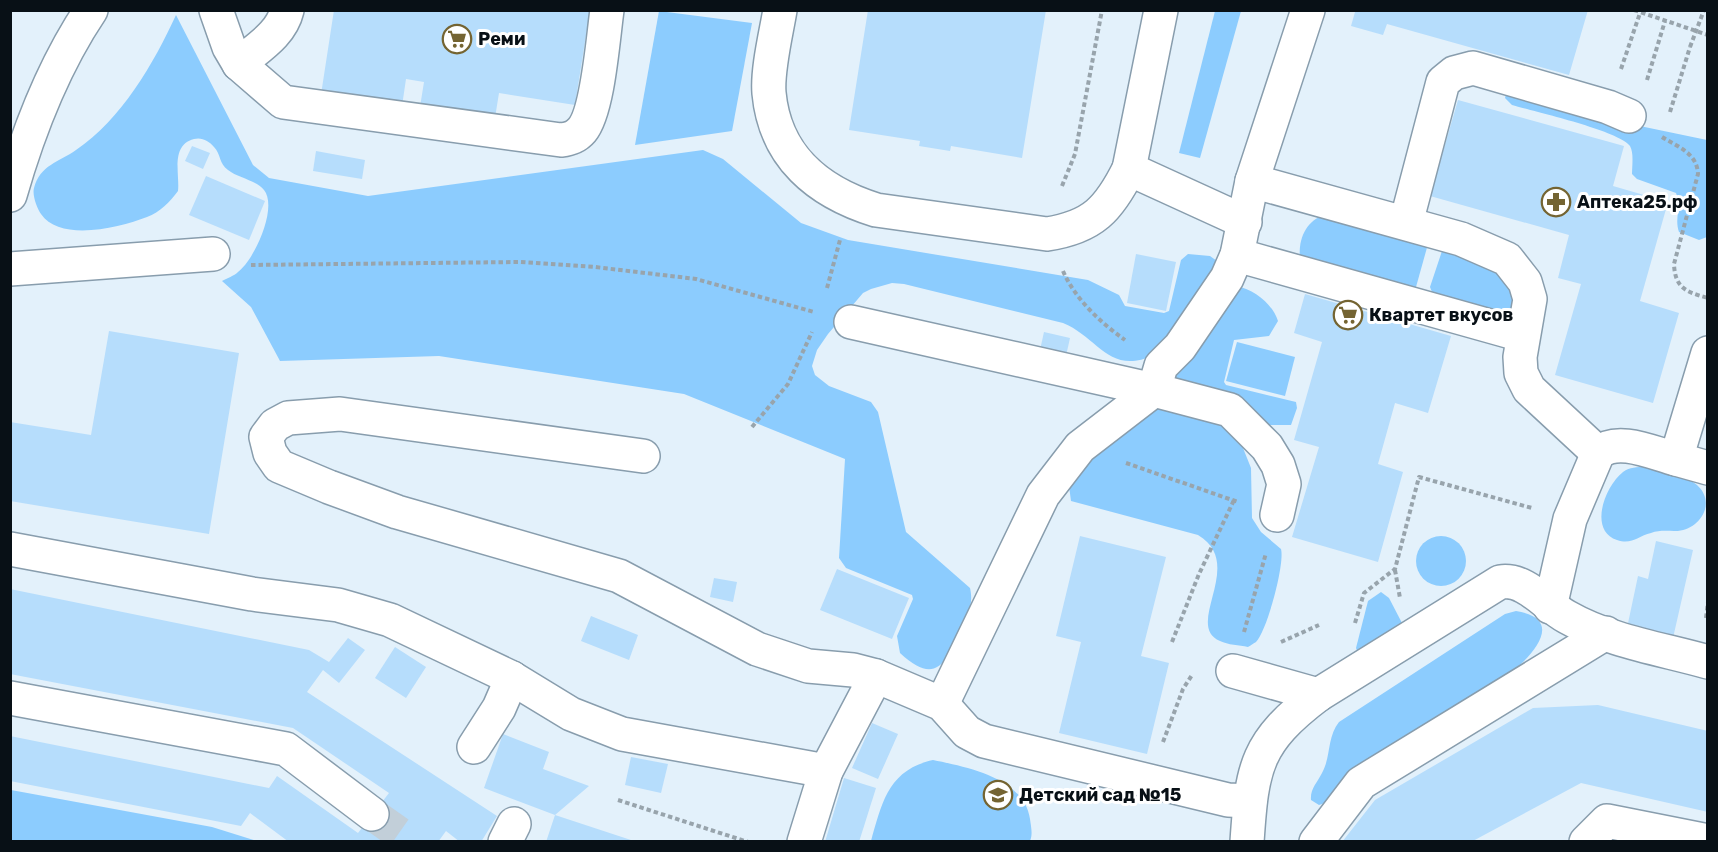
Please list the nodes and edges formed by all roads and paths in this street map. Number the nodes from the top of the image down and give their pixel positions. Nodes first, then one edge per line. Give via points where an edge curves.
1 (91, 10) edge
2 (216, 10) edge
3 (287, 10) edge
4 (607, 10) edge
5 (780, 10) edge
6 (1101, 10) edge
7 (1161, 10) edge
8 (1308, 10) edge
9 (1634, 10) edge
10 (1704, 10) edge
11 (1640, 13) junction
12 (1665, 21) junction
13 (1707, 36) edge
14 (239, 64) junction
15 (1647, 83) dead end
16 (1662, 110) dead end
17 (1618, 111) junction
18 (16, 153) edge
19 (1130, 169) junction
20 (1252, 181) junction
21 (1054, 191) dead end
22 (10, 195) edge
23 (850, 202) junction
24 (1245, 222) junction
25 (1406, 223) junction
26 (1047, 234) junction
27 (213, 254) dead end
28 (1237, 255) junction
29 (245, 265) dead end
30 (10, 269) edge
31 (826, 294) dead end
32 (1707, 298) edge
33 (820, 314) dead end
34 (851, 322) dead end
35 (815, 324) dead end
36 (1522, 334) junction
37 (1707, 353) edge
38 (1157, 378) junction
39 (752, 427) dead end
40 (1080, 447) junction
41 (1598, 453) junction
42 (643, 456) dead end
43 (1676, 459) junction
44 (1707, 468) edge
45 (1234, 500) junction
46 (1277, 515) joint
47 (1570, 519) junction
48 (10, 549) edge
49 (1264, 561) dead end
50 (1550, 607) junction
51 (1606, 633) junction
52 (1242, 639) dead end
53 (1172, 642) dead end
54 (1707, 662) edge
55 (1233, 671) joint
56 (876, 676) junction
57 (512, 678) junction
58 (1329, 688) junction
59 (10, 698) edge
60 (942, 704) junction
61 (474, 747) dead end
62 (826, 771) junction
63 (1148, 782) junction
64 (618, 800) dead end
65 (1250, 801) junction
66 (372, 814) tunnel mouth
67 (1707, 841) edge
68 (748, 842) edge
69 (804, 842) edge
70 (1247, 842) edge
71 (1316, 842) edge
72 (1586, 842) edge

1 - 18 lane
2 - 14 lane
3 - 14 lane via 285,22 276,33
4 - 14 lane via 592,108 584,129 572,138 547,138 283,102
5 - 23 lane via 769,91 774,121 788,150 807,174
6 - 21 path via 1075,154 1062,187
7 - 19 lane
8 - 20 lane
9 - 11 path
10 - 16 path, bridge via 1670,112
11 - 12 path
11 - 17 path
12 - 13 path
12 - 15 path
17 - 25 lane via 1473,68 1454,73 1443,82
17 - 32 path via 1690,154 1698,163 1674,278 1693,294
18 - 22 lane
19 - 24 lane
19 - 26 lane via 1101,213 1072,231
20 - 24 lane
20 - 25 lane
23 - 26 lane via 876,210
23 - 31 path
24 - 28 lane
25 - 36 lane via 1507,258 1525,282 1530,298
26 - 38 path via 1068,282
27 - 30 lane
28 - 36 lane
28 - 38 lane via 1212,304
29 - 33 path via 520,262 595,267 696,279
34 - 38 lane
35 - 39 path via 788,384
36 - 41 lane via 1521,373 1529,389
37 - 43 lane
38 - 40 lane
38 - 46 lane via 1230,410 1251,429 1278,465 1284,484
40 - 45 path
40 - 60 lane via 1043,495
41 - 43 lane via 1606,445 1624,445
41 - 47 lane
42 - 56 lane via 340,414 288,418 274,425 266,437 279,466 329,487 398,512 619,576 758,649 808,666
43 - 44 lane
45 - 46 path
45 - 53 path
47 - 50 lane
47 - 58 path via 1419,477 1395,569 1364,593
48 - 57 lane via 252,594 338,605 390,620
49 - 52 path
50 - 51 lane
50 - 58 lane via 1518,582 1500,582
51 - 54 lane
51 - 71 lane via 1361,783
55 - 58 lane
55 - 63 path via 1202,670 1192,674
56 - 60 lane
56 - 62 lane
57 - 61 lane via 499,708
57 - 62 lane via 571,714 622,734
58 - 65 lane via 1292,714 1274,733 1261,753
59 - 66 lane via 286,748
60 - 63 lane via 967,732 984,741
62 - 69 lane
63 - 65 lane via 1228,800
64 - 68 path
65 - 70 lane
67 - 72 lane via 1607,821

